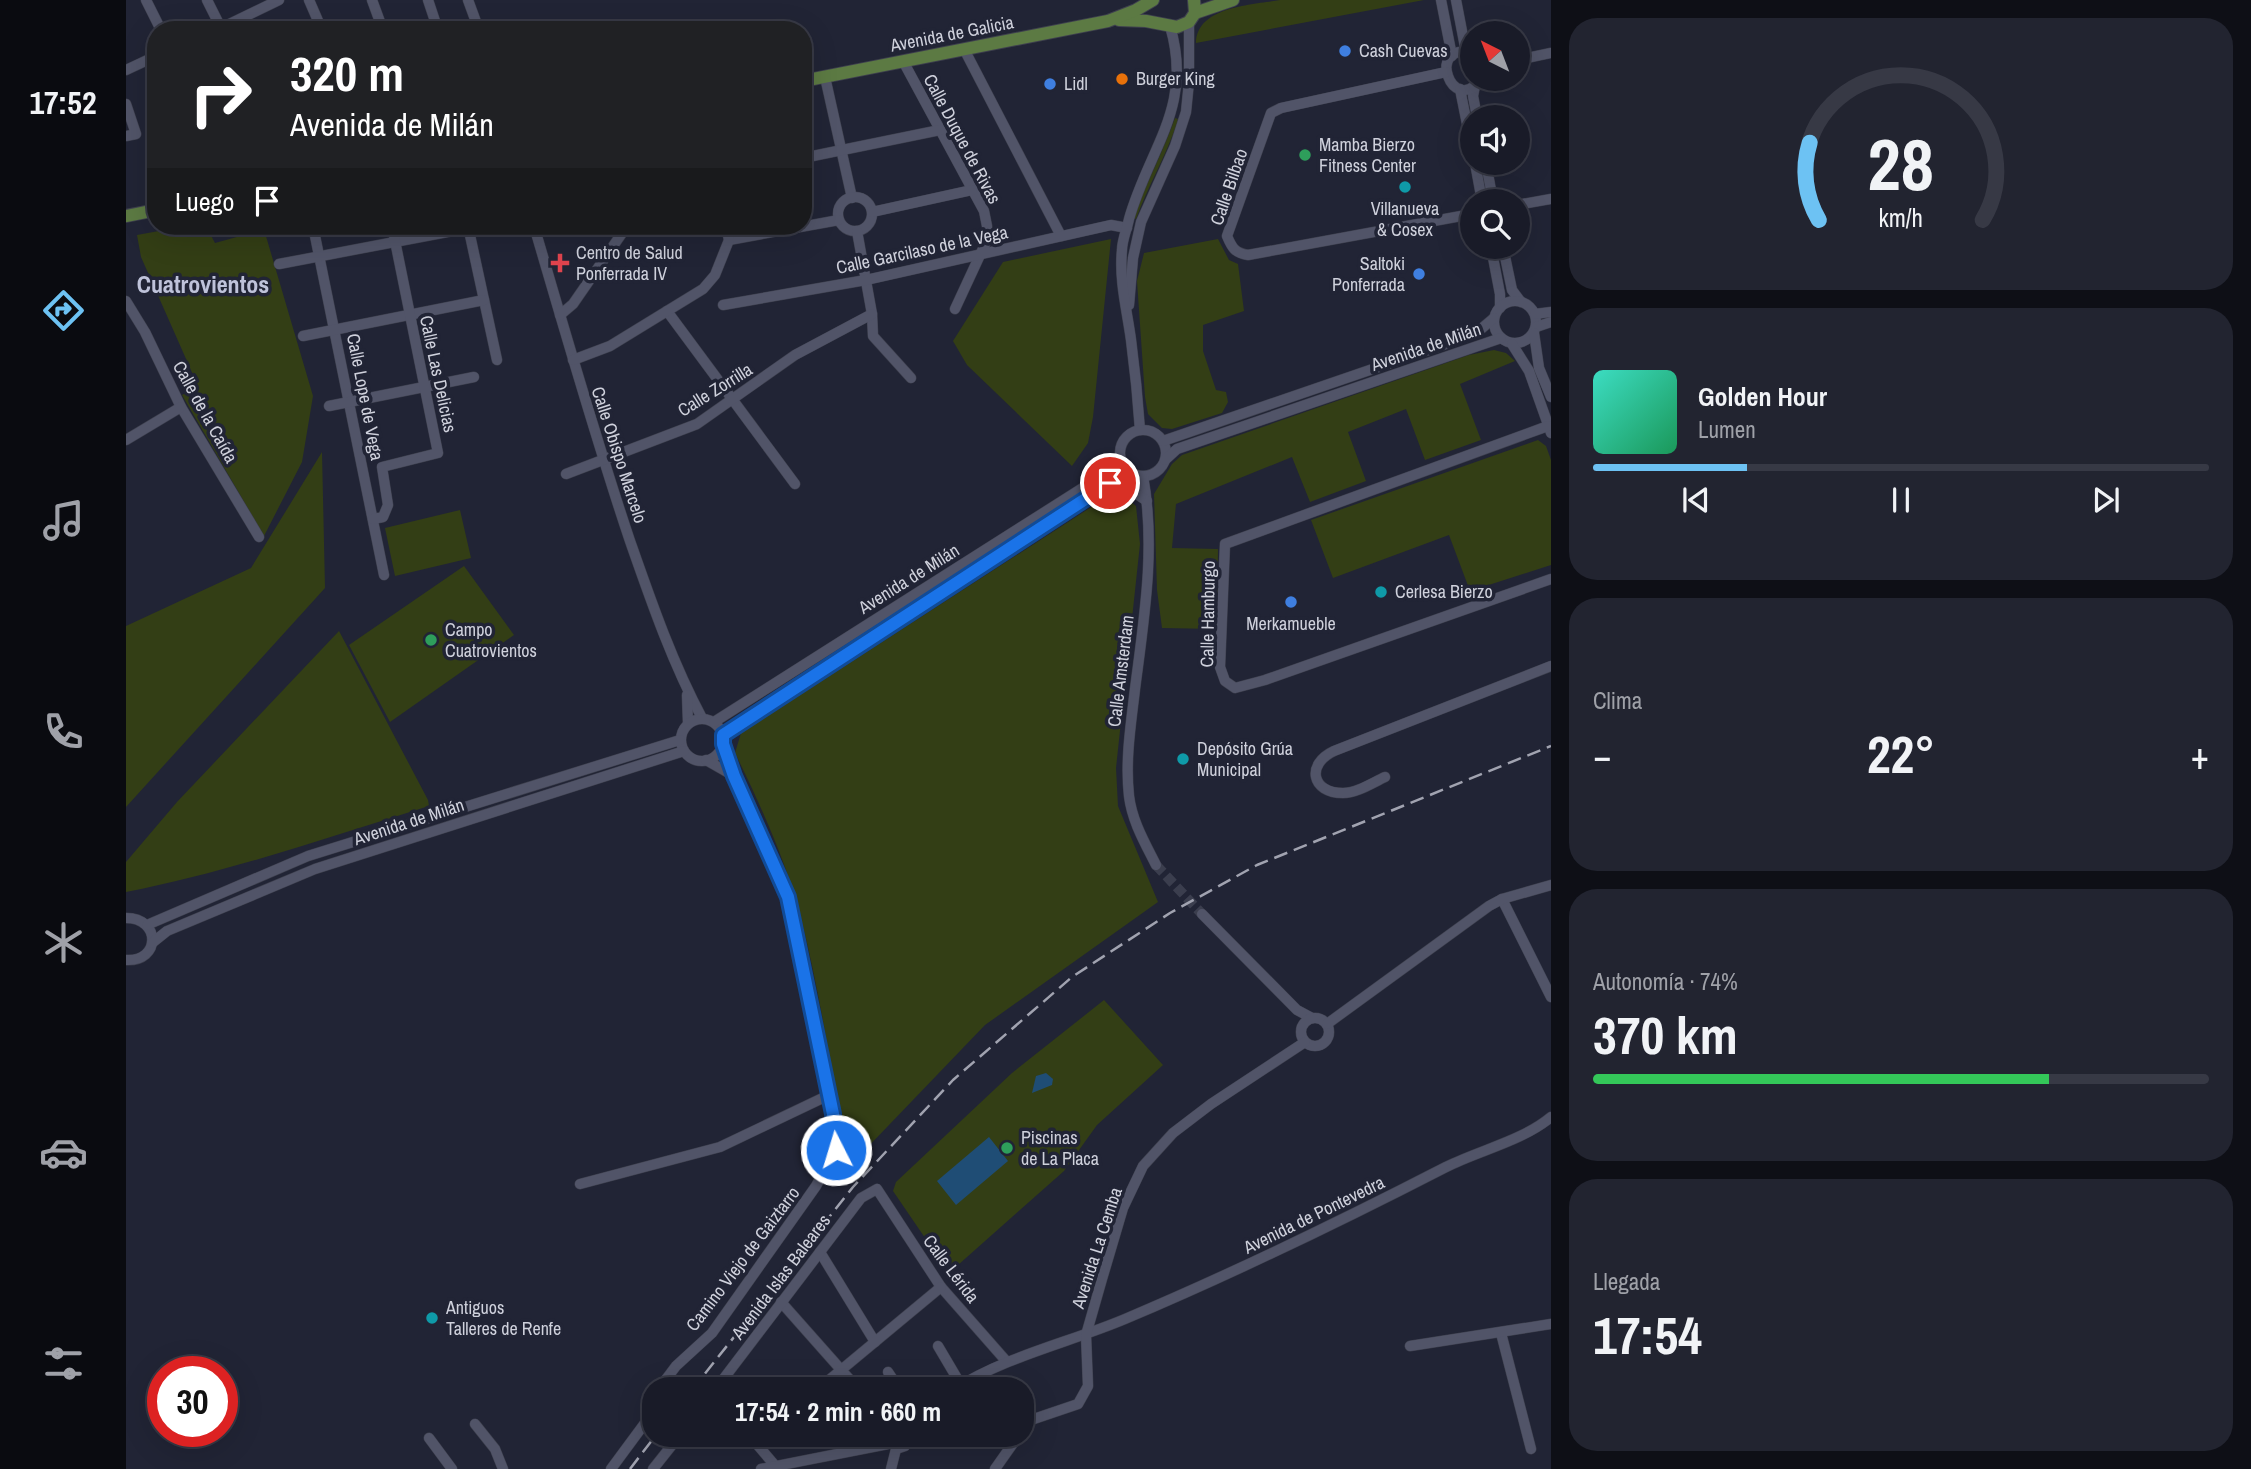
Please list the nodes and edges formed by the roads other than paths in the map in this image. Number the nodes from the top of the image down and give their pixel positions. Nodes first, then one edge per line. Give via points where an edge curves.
1 (146, 0) edge
2 (207, 0) edge
3 (309, 0) edge
4 (372, 0) edge
5 (428, 0) edge
6 (468, 0) edge
7 (1155, 0) edge
8 (1233, 0) edge
9 (1441, 0) edge
10 (1456, 0) edge
11 (274, 1) edge
12 (1193, 12) edge
13 (156, 21) edge
14 (216, 21) edge
15 (235, 21) edge
16 (318, 21) edge
17 (380, 21) edge
18 (435, 21) edge
19 (476, 21) edge
20 (1108, 21) junction
21 (1461, 21) edge
22 (1167, 25) junction
23 (964, 49) junction
24 (1551, 53) edge
25 (1460, 54) edge
26 (1452, 56) junction
27 (1530, 57) edge
28 (147, 60) edge
29 (903, 61) junction
30 (126, 70) edge
31 (1446, 72) junction
32 (825, 77) junction
33 (812, 79) edge
34 (1460, 89) edge
35 (126, 104) edge
36 (940, 130) junction
37 (126, 136) edge
38 (842, 150) junction
39 (812, 156) edge
40 (972, 190) junction
41 (852, 198) junction
42 (1551, 199) edge
43 (1530, 203) edge
44 (147, 211) edge
45 (872, 212) junction
46 (126, 216) edge
47 (1460, 216) edge
48 (839, 220) junction
49 (812, 225) edge
50 (1127, 228) junction
51 (857, 231) junction
52 (315, 235) edge
53 (393, 235) edge
54 (429, 235) edge
55 (473, 235) edge
56 (537, 235) edge
57 (621, 235) edge
58 (728, 235) edge
59 (756, 235) edge
60 (1061, 236) junction
61 (729, 240) junction
62 (395, 242) junction
63 (981, 253) junction
64 (320, 255) junction
65 (1493, 259) edge
66 (1506, 259) edge
67 (279, 264) dead end
68 (866, 280) junction
69 (484, 300) junction
70 (126, 301) edge
71 (1521, 302) junction
72 (723, 305) dead end
73 (1500, 308) junction
74 (955, 309) dead end
75 (667, 311) junction
76 (1551, 312) edge
77 (1127, 313) junction
78 (872, 314) junction
79 (1535, 314) junction
80 (409, 315) junction
81 (561, 315) junction
82 (1494, 318) junction
83 (1551, 322) edge
84 (335, 330) junction
85 (1535, 330) junction
86 (303, 336) dead end
87 (1501, 338) junction
88 (1512, 344) junction
89 (497, 360) dead end
90 (573, 360) junction
91 (474, 377) dead end
92 (911, 377) dead end
93 (424, 386) junction
94 (1551, 397) edge
95 (734, 400) junction
96 (349, 402) junction
97 (329, 406) dead end
98 (181, 407) junction
99 (1140, 430) junction
100 (1550, 430) edge
101 (126, 440) edge
102 (1163, 441) junction
103 (1165, 460) junction
104 (603, 461) junction
105 (1122, 463) junction
106 (566, 474) dead end
107 (1138, 475) junction
108 (1110, 483) junction
109 (795, 484) dead end
110 (1147, 501) junction
111 (373, 519) junction
112 (259, 537) dead end
113 (384, 575) dead end
114 (1551, 579) edge
115 (1551, 666) edge
116 (687, 691) junction
117 (702, 718) junction
118 (713, 722) junction
119 (688, 723) junction
120 (723, 739) junction
121 (680, 740) junction
122 (684, 751) junction
123 (706, 760) junction
124 (734, 776) junction
125 (1385, 777) dead end
126 (1156, 865) tunnel mouth
127 (1551, 885) edge
128 (1502, 899) junction
129 (1202, 914) tunnel mouth
130 (126, 918) edge
131 (147, 925) junction
132 (152, 943) junction
133 (126, 960) edge
134 (1551, 997) edge
135 (1297, 1010) junction
136 (1312, 1018) junction
137 (1327, 1024) junction
138 (1302, 1028) junction
139 (1305, 1042) junction
140 (829, 1095) junction
141 (1551, 1117) edge
142 (580, 1184) dead end
143 (877, 1189) joint
144 (820, 1252) junction
145 (941, 1287) junction
146 (781, 1302) junction
147 (1551, 1324) edge
148 (1501, 1333) junction
149 (1086, 1335) junction
150 (875, 1342) junction
151 (938, 1346) dead end
152 (1410, 1346) dead end
153 (1007, 1362) junction
154 (841, 1370) junction
155 (888, 1372) dead end
156 (668, 1377) edge
157 (725, 1377) edge
158 (833, 1377) edge
159 (847, 1377) edge
160 (891, 1377) edge
161 (952, 1377) edge
162 (977, 1377) edge
163 (1034, 1423) edge
164 (475, 1424) dead end
165 (642, 1427) edge
166 (429, 1438) dead end
167 (670, 1447) edge
168 (762, 1447) edge
169 (873, 1447) edge
170 (891, 1447) edge
171 (1010, 1447) edge
172 (1531, 1448) dead end
173 (777, 1468) edge
174 (452, 1469) edge
175 (503, 1469) edge
176 (611, 1469) edge
177 (653, 1469) edge
178 (761, 1469) edge
179 (891, 1469) edge
180 (995, 1469) edge

1 - 13 street
2 - 14 street
3 - 16 street
4 - 17 street
5 - 18 street
6 - 19 street
7 - 20 main road, Avenida de Galicia
7 - 22 main road via 1156,12
8 - 12 main road
9 - 26 street
10 - 21 street
11 - 15 street
12 - 22 main road, Avenida de Galicia via 1183,25
12 - 77 street via 1186,112 1141,222
20 - 22 main road, Avenida de Galicia
20 - 23 main road, Avenida de Galicia
22 - 50 street via 1177,49 1173,109
23 - 29 main road, Avenida de Galicia
23 - 60 street
24 - 27 street
25 - 26 street
26 - 31 street
28 - 30 street
29 - 32 main road, Avenida de Galicia
29 - 36 street, Calle Duque de Rivas
31 - 34 street via 1450,83
31 - 47 street, Calle Bilbao via 1271,113 1227,236 1231,247 1248,255
32 - 33 main road, Avenida de Galicia
32 - 38 street
35 - 37 street via 136,134
36 - 38 street
36 - 40 street, Calle Duque de Rivas
38 - 39 street
38 - 41 street
40 - 45 street
40 - 63 street, Calle Duque de Rivas via 987,226
41 - 45 street via 866,201
41 - 48 street via 839,209
42 - 43 street
44 - 46 main road
45 - 51 street via 865,228
48 - 49 street
48 - 51 street via 847,229
50 - 60 street, Calle Garcilaso de la Vega via 1111,225
50 - 77 street via 1122,248
51 - 68 street
52 - 64 street, Calle Lope de Vega
53 - 62 street, Calle Las Delicias
54 - 62 street
55 - 69 street
56 - 81 street, Calle Obispo Marcelo
57 - 81 street
58 - 61 street
59 - 61 street
60 - 63 street, Calle Garcilaso de la Vega
61 - 75 street via 715,275 703,289
62 - 64 street
62 - 80 street, Calle Las Delicias
63 - 68 street, Calle Garcilaso de la Vega
63 - 74 street, Calle Duque de Rivas
64 - 67 street
64 - 84 street, Calle Lope de Vega
65 - 73 street
66 - 71 street via 1512,290
68 - 72 street, Calle Garcilaso de la Vega
68 - 78 street
69 - 80 street
69 - 89 street
70 - 98 street, Calle de la Caída
71 - 73 street
71 - 79 street
73 - 82 street
75 - 90 street via 610,346
75 - 95 street
76 - 79 street
77 - 99 street
78 - 92 street via 873,336
78 - 95 street, Calle Zorrilla via 795,355
79 - 85 street
80 - 84 street
80 - 93 street, Calle Las Delicias
81 - 90 street, Calle Obispo Marcelo
82 - 87 street
82 - 102 street, Avenida de Milán via 1466,337
83 - 85 street
84 - 86 street
84 - 96 street, Calle Lope de Vega
85 - 88 street via 1525,342
85 - 94 street via 1539,368
87 - 88 street
87 - 103 street, Avenida de Milán via 1177,449
88 - 100 street via 1529,372
90 - 104 street, Calle Obispo Marcelo
91 - 93 street
93 - 96 street
93 - 111 street, Calle Las Delicias via 438,453 382,467 388,506 383,517
95 - 104 street, Calle Zorrilla via 696,424
95 - 109 street
96 - 97 street
96 - 111 street, Calle Lope de Vega
98 - 101 street
98 - 112 street, Calle de la Caída
99 - 102 street
99 - 105 street via 1124,440
100 - 114 street, Calle Hamburgo via 1225,544 1220,667 1225,681 1235,688
102 - 103 street
103 - 107 street via 1155,473
104 - 106 street, Calle Zorrilla
104 - 116 street, Calle Obispo Marcelo
105 - 107 street
105 - 118 street, Avenida de Milán
107 - 108 street, Avenida de Milán
107 - 110 street, Calle Amsterdam
108 - 110 street
108 - 120 street, Avenida de Milán
110 - 126 street, Calle Amsterdam via 1149,556 1128,749 1129,797 1139,832
111 - 113 street, Calle Lope de Vega
115 - 125 street via 1325,755 1315,774 1320,785 1341,793
116 - 117 street, Calle Obispo Marcelo
116 - 119 street, Calle Obispo Marcelo
117 - 118 street
117 - 119 street
118 - 120 street
119 - 121 street
120 - 123 street via 717,755
120 - 124 street, Camino Viejo de Gaiztarro
121 - 122 street
121 - 131 street, Avenida de Milán via 308,856
122 - 123 street via 696,760
122 - 132 street, Avenida de Milán via 315,869 167,931
123 - 124 street
124 - 140 street, Camino Viejo de Gaiztarro via 788,897
127 - 128 street
128 - 134 street
128 - 137 street
129 - 135 street
130 - 131 street
131 - 132 street
132 - 133 street, Avenida de Milán via 145,956
135 - 136 street
135 - 138 street
136 - 137 street
136 - 138 street
137 - 139 street via 1327,1041 1315,1046
138 - 139 street
139 - 149 street, Avenida La Cemba via 1173,1133 1143,1166 1123,1208
140 - 142 street via 720,1147
140 - 156 street, Camino Viejo de Gaiztarro via 836,1150 816,1186 712,1333
141 - 149 street, Avenida de Pontevedra via 1219,1279
143 - 144 street, Avenida Islas Baleares via 861,1198
143 - 145 street, Calle Lérida
144 - 146 street, Avenida Islas Baleares
144 - 150 street
145 - 150 street
145 - 153 street, Calle Lérida
146 - 154 street
146 - 157 street, Avenida Islas Baleares
147 - 148 street
148 - 152 street
148 - 172 street
149 - 153 street, Avenida de Pontevedra
149 - 163 street, Avenida La Cemba via 1088,1386 1078,1404
150 - 154 street
151 - 161 street
153 - 162 street, Avenida de Pontevedra
154 - 158 street
154 - 159 street
155 - 160 street
164 - 175 street via 495,1449
165 - 176 street
166 - 174 street
167 - 177 street
168 - 173 street
169 - 173 street
170 - 179 street
171 - 180 street
173 - 178 street

